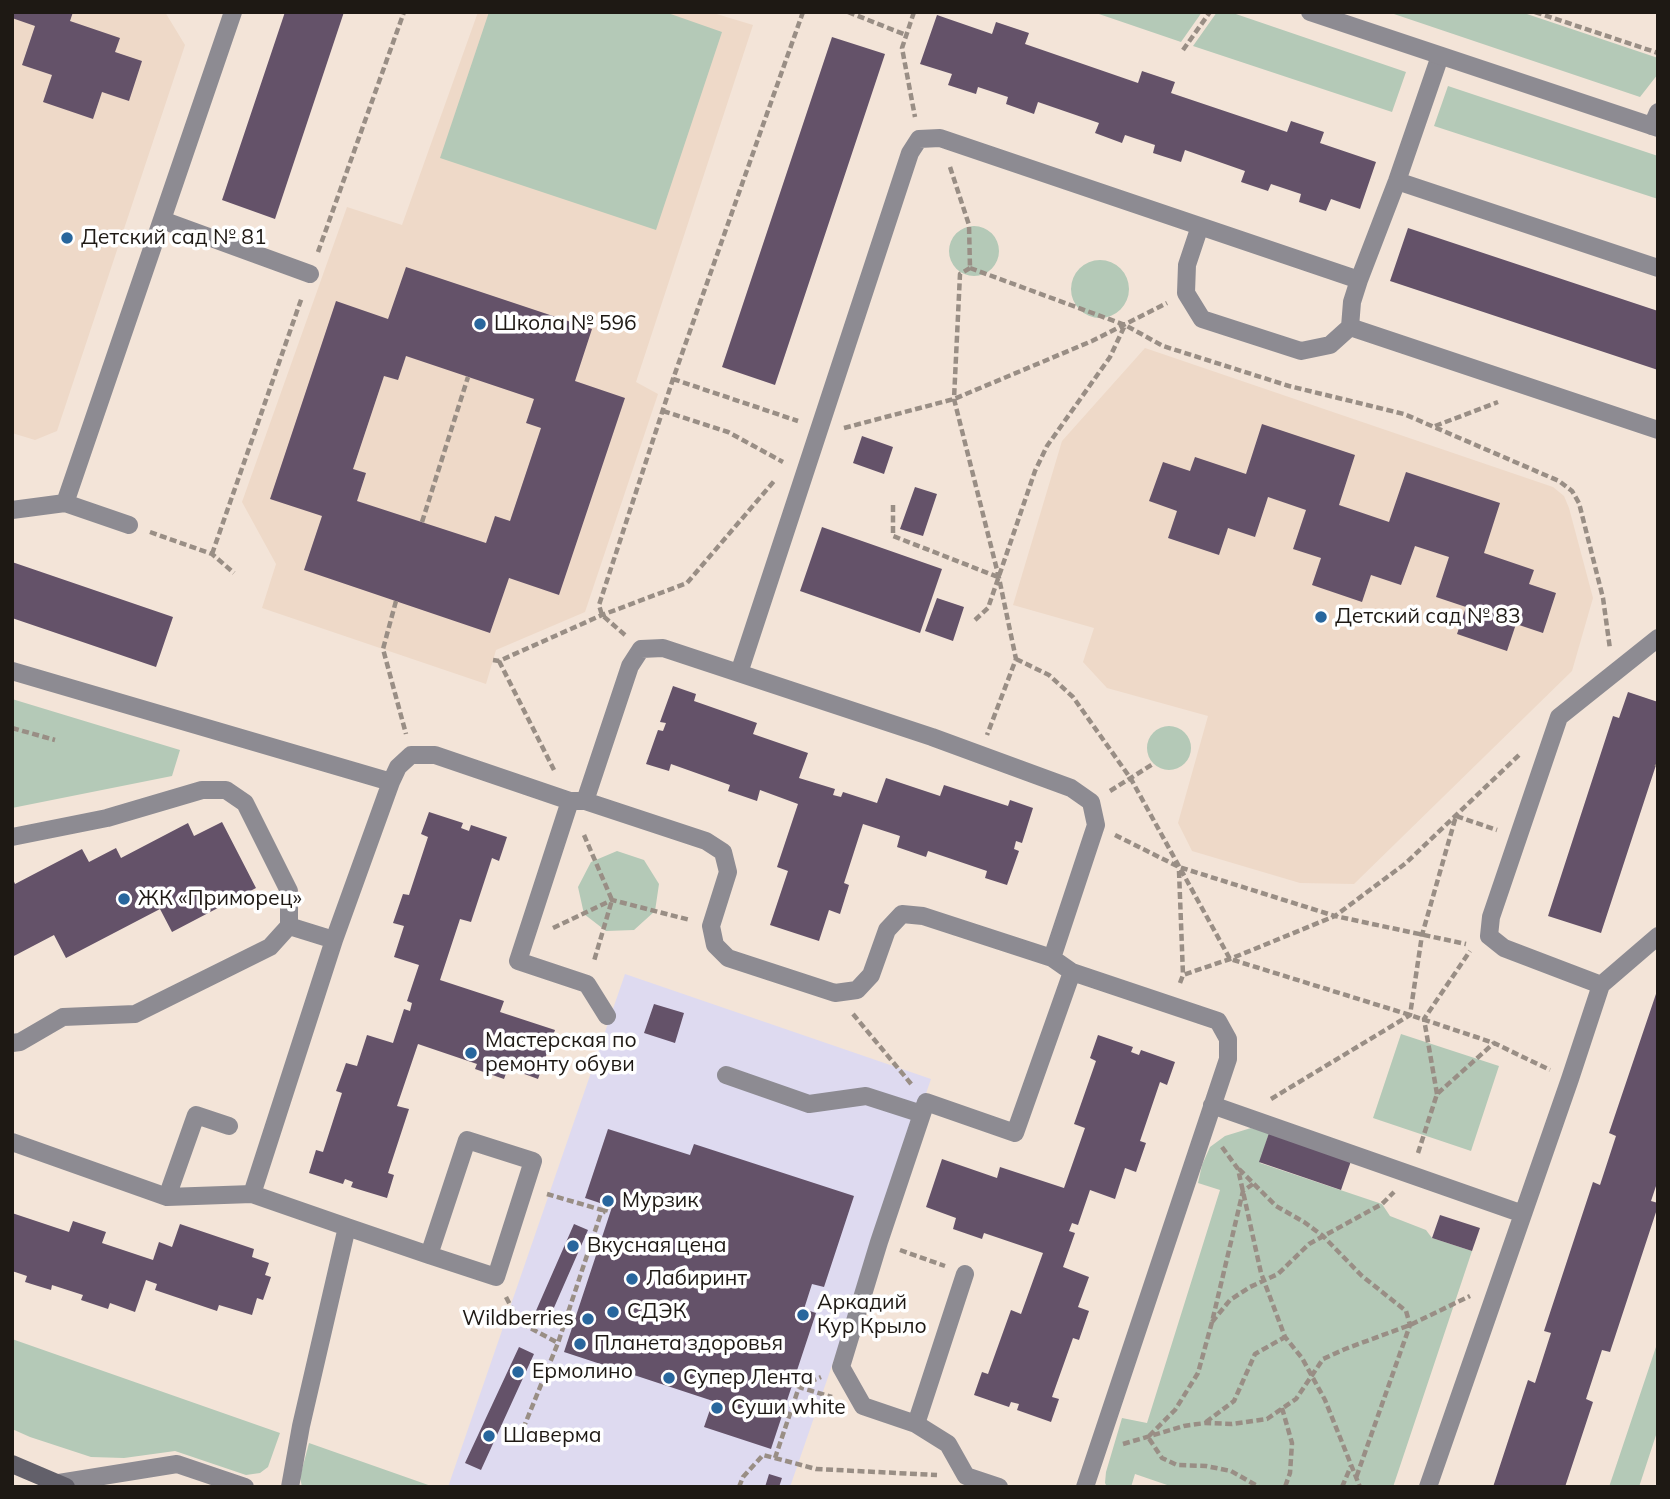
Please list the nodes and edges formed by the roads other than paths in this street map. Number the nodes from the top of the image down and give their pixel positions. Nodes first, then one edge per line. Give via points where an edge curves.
1 (233, 12) edge
2 (1310, 12) edge
3 (1440, 56) junction
4 (1656, 122) edge
5 (1397, 181) junction
6 (162, 220) junction
7 (1200, 226) junction
8 (1658, 268) edge
9 (310, 274) road end
10 (1359, 280) junction
11 (1350, 327) junction
12 (1658, 430) edge
13 (65, 503) junction
14 (12, 510) edge
15 (130, 525) road end
16 (1658, 638) edge
17 (12, 671) edge
18 (739, 673) junction
19 (391, 782) junction
20 (578, 801) junction
21 (12, 837) edge
22 (289, 926) junction
23 (1658, 936) edge
24 (334, 940) junction
25 (1052, 958) junction
26 (1072, 972) junction
27 (1601, 985) junction
28 (607, 1016) dead end
29 (12, 1043) edge
30 (726, 1075) dead end
31 (1212, 1105) junction
32 (924, 1108) junction
33 (229, 1126) dead end
34 (12, 1142) edge
35 (252, 1194) junction
36 (167, 1196) junction
37 (1523, 1214) junction
38 (347, 1227) junction
39 (429, 1255) junction
40 (965, 1274) road end
41 (915, 1424) junction
42 (12, 1464) edge
43 (964, 1482) edge
44 (63, 1485) edge
45 (245, 1487) edge
46 (290, 1487) edge
47 (999, 1487) edge
48 (1085, 1487) edge
49 (1428, 1487) edge

1 - 6 street
2 - 3 street
3 - 4 street
3 - 5 street
5 - 8 street
5 - 10 street
6 - 9 street
6 - 13 street
7 - 10 street
7 - 11 street via 1187,265 1186,293 1202,319 1301,351 1330,345
7 - 18 street via 940,138 919,139 910,153
10 - 11 street
11 - 12 street
13 - 14 street
13 - 15 street
16 - 27 street via 1559,717 1491,917 1489,936 1504,948
17 - 19 street
18 - 20 street via 663,648 640,649 629,666
18 - 25 street via 1071,788 1091,802 1096,825
19 - 20 street via 397,767 411,755 435,755
19 - 24 street
20 - 25 street via 706,841 723,852 727,872 711,926 715,945 728,958 835,993 857,990 871,975 887,930 902,914 923,916
20 - 28 street via 518,961 587,984
21 - 22 street via 107,818 202,790 226,790 245,803 289,891
22 - 24 street
22 - 29 street via 270,947 135,1014 63,1017
23 - 27 street
24 - 35 street
25 - 26 street
26 - 31 street via 1218,1021 1228,1039 1228,1059
26 - 32 street via 1015,1133
27 - 37 street
30 - 32 street via 808,1104 866,1096
31 - 37 street
31 - 48 street
32 - 41 street via 841,1367 863,1406
33 - 36 street via 196,1115
34 - 36 street
35 - 36 street
35 - 38 street
37 - 49 street
38 - 39 street
38 - 46 street
39 - 39 street via 467,1140 533,1161 496,1278
40 - 41 street
41 - 43 street via 948,1444
42 - 44 main road
43 - 47 street
44 - 45 street via 177,1464

